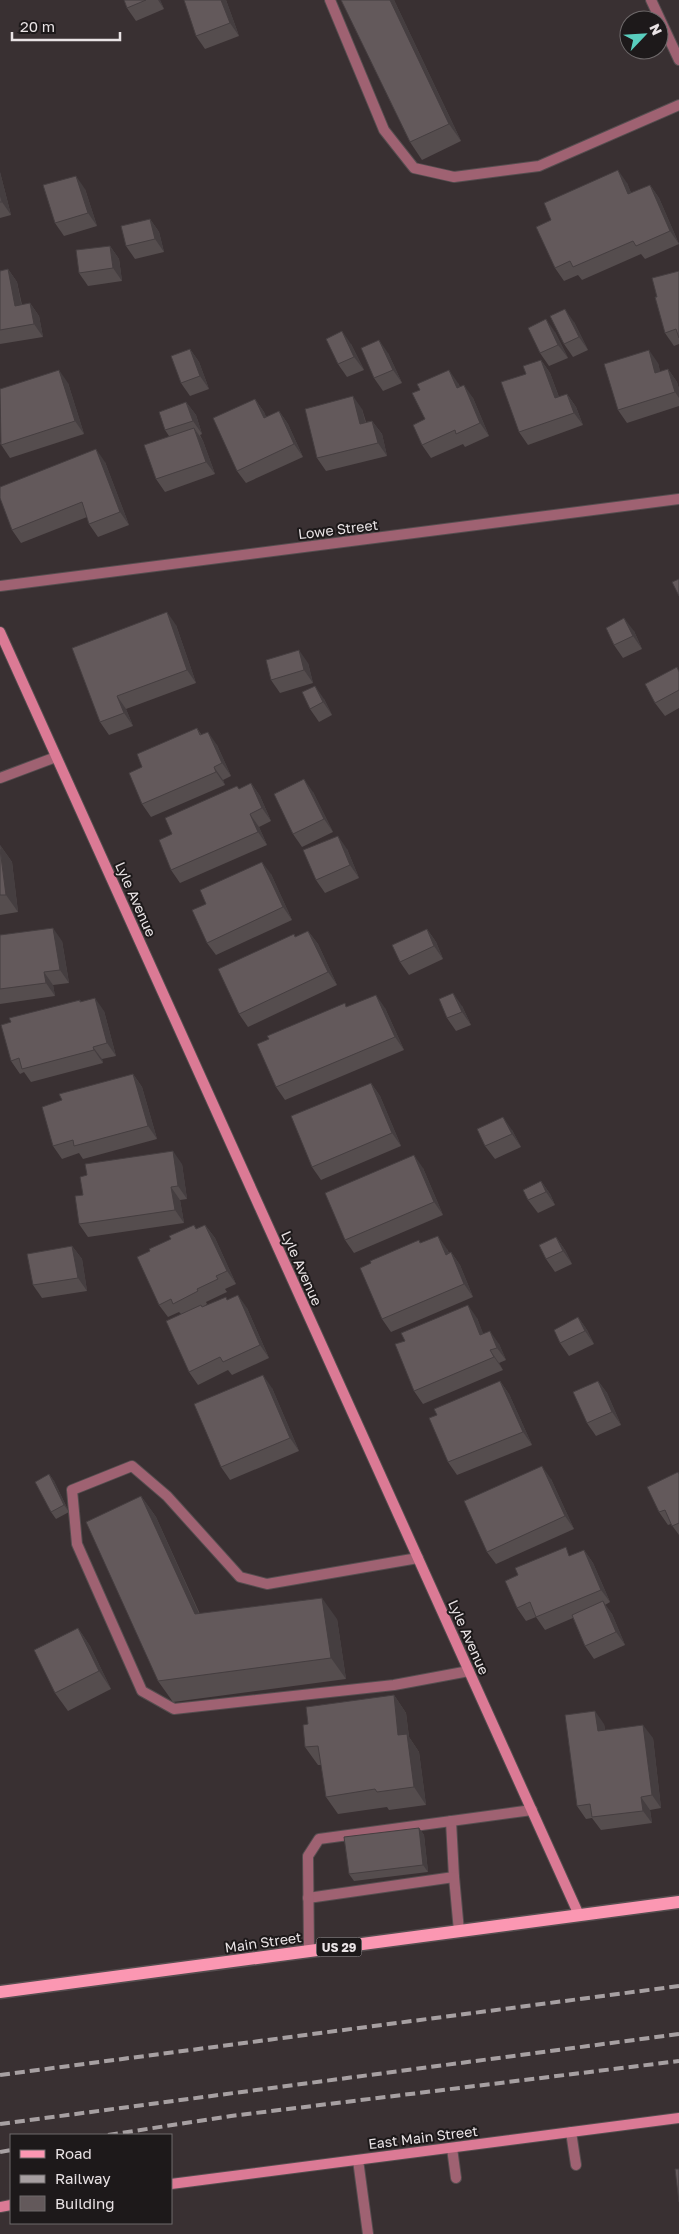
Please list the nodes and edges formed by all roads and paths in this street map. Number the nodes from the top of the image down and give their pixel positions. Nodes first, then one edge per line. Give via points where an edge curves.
1 (330, 0) edge
2 (651, 0) edge
3 (679, 60) edge
4 (679, 105) edge
5 (679, 499) edge
6 (0, 586) edge
7 (0, 632) edge
8 (56, 757) junction
9 (0, 778) edge
10 (418, 1558) junction
11 (470, 1671) junction
12 (532, 1810) junction
13 (452, 1820) junction
14 (454, 1877) junction
15 (308, 1898) junction
16 (679, 1902) edge
17 (580, 1915) junction
18 (459, 1931) junction
19 (309, 1951) junction
20 (0, 1992) edge
21 (679, 2118) edge
22 (571, 2132) junction
23 (452, 2148) junction
24 (358, 2160) junction
25 (576, 2165) dead end
26 (456, 2178) dead end
27 (172, 2184) edge
28 (368, 2234) edge

1 - 4 street via 384,130 414,168 454,177 539,166
2 - 3 street
5 - 6 street, Lowe Street
7 - 8 street, Lyle Avenue
8 - 9 street
8 - 10 street, Lyle Avenue
10 - 11 street, Lyle Avenue
10 - 11 street via 267,1584 240,1577 167,1496 132,1466 72,1490 77,1544 142,1692 174,1709 394,1685
11 - 12 street, Lyle Avenue
12 - 13 street
12 - 17 street, Lyle Avenue
13 - 14 street
13 - 15 street via 319,1839 308,1856
14 - 15 street
14 - 18 street
15 - 19 street
16 - 17 main road, Main Street / US 29
17 - 18 main road, Main Street / US 29
18 - 19 main road, Main Street / US 29
19 - 20 main road, Main Street / US 29
21 - 22 street, East Main Street
22 - 23 street, East Main Street
22 - 25 street
23 - 24 street, East Main Street
23 - 26 street
24 - 27 street, East Main Street
24 - 28 street

